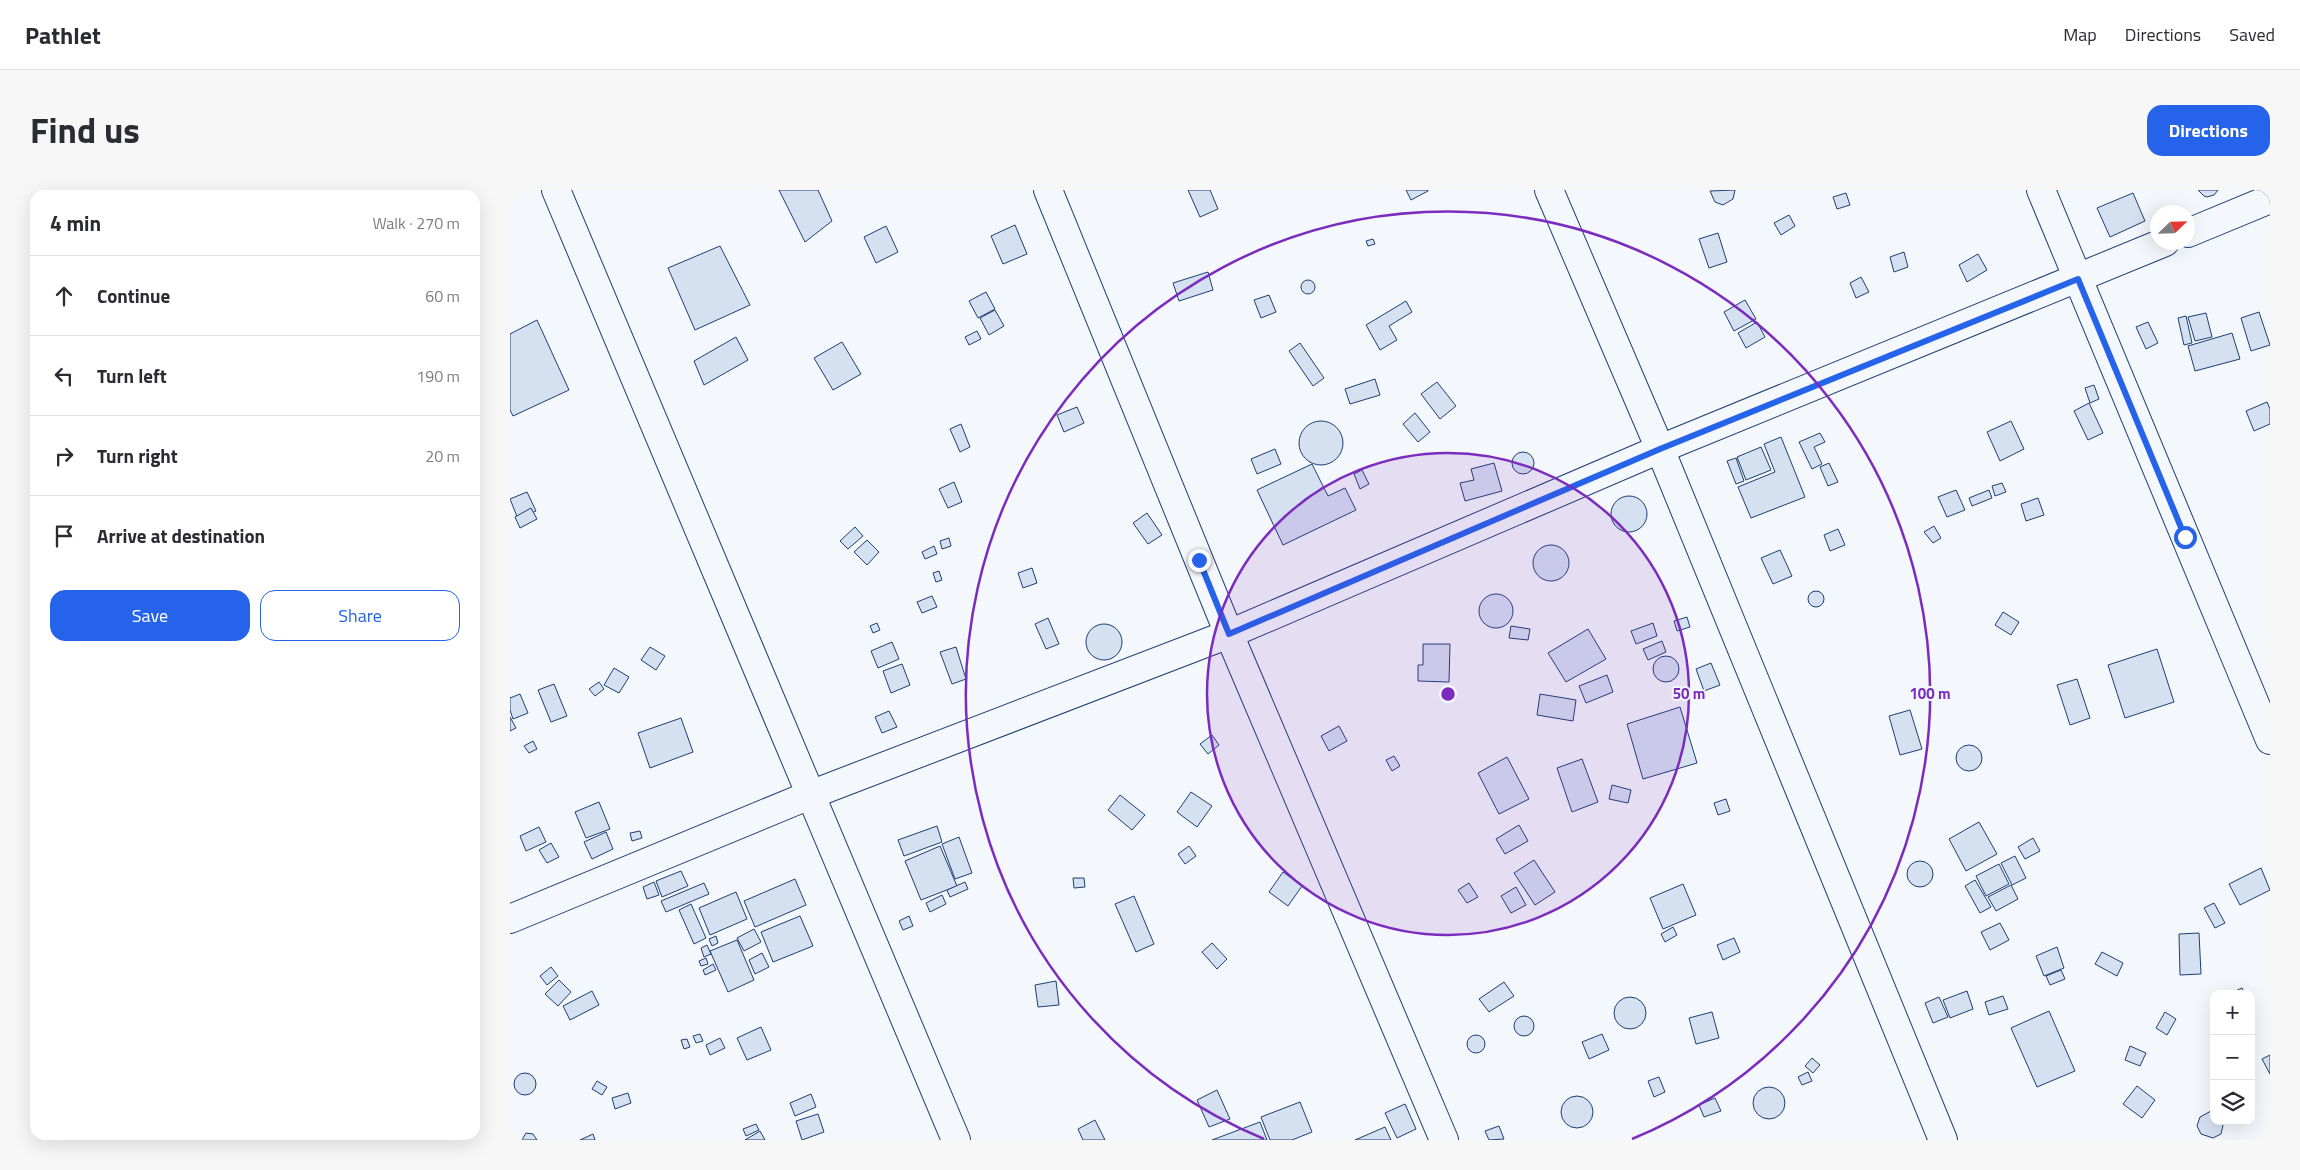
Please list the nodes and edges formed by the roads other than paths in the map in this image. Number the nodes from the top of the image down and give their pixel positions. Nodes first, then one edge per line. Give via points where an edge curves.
1 (556, 190) edge
2 (1048, 190) edge
3 (1549, 190) edge
4 (2041, 190) edge
5 (2270, 199) edge
6 (2195, 230) edge
7 (2150, 248) edge
8 (2078, 279) junction
9 (1660, 449) junction
10 (1229, 634) junction
11 (2270, 740) edge
12 (810, 795) junction
13 (510, 919) edge
14 (956, 1140) edge
15 (1444, 1140) edge
16 (1943, 1140) edge

1 - 12 street
2 - 10 street
3 - 9 street
4 - 8 street
5 - 6 street
7 - 8 street
8 - 9 street
8 - 11 street
9 - 10 street
9 - 16 street
10 - 12 street
10 - 15 street
12 - 13 street
12 - 14 street

